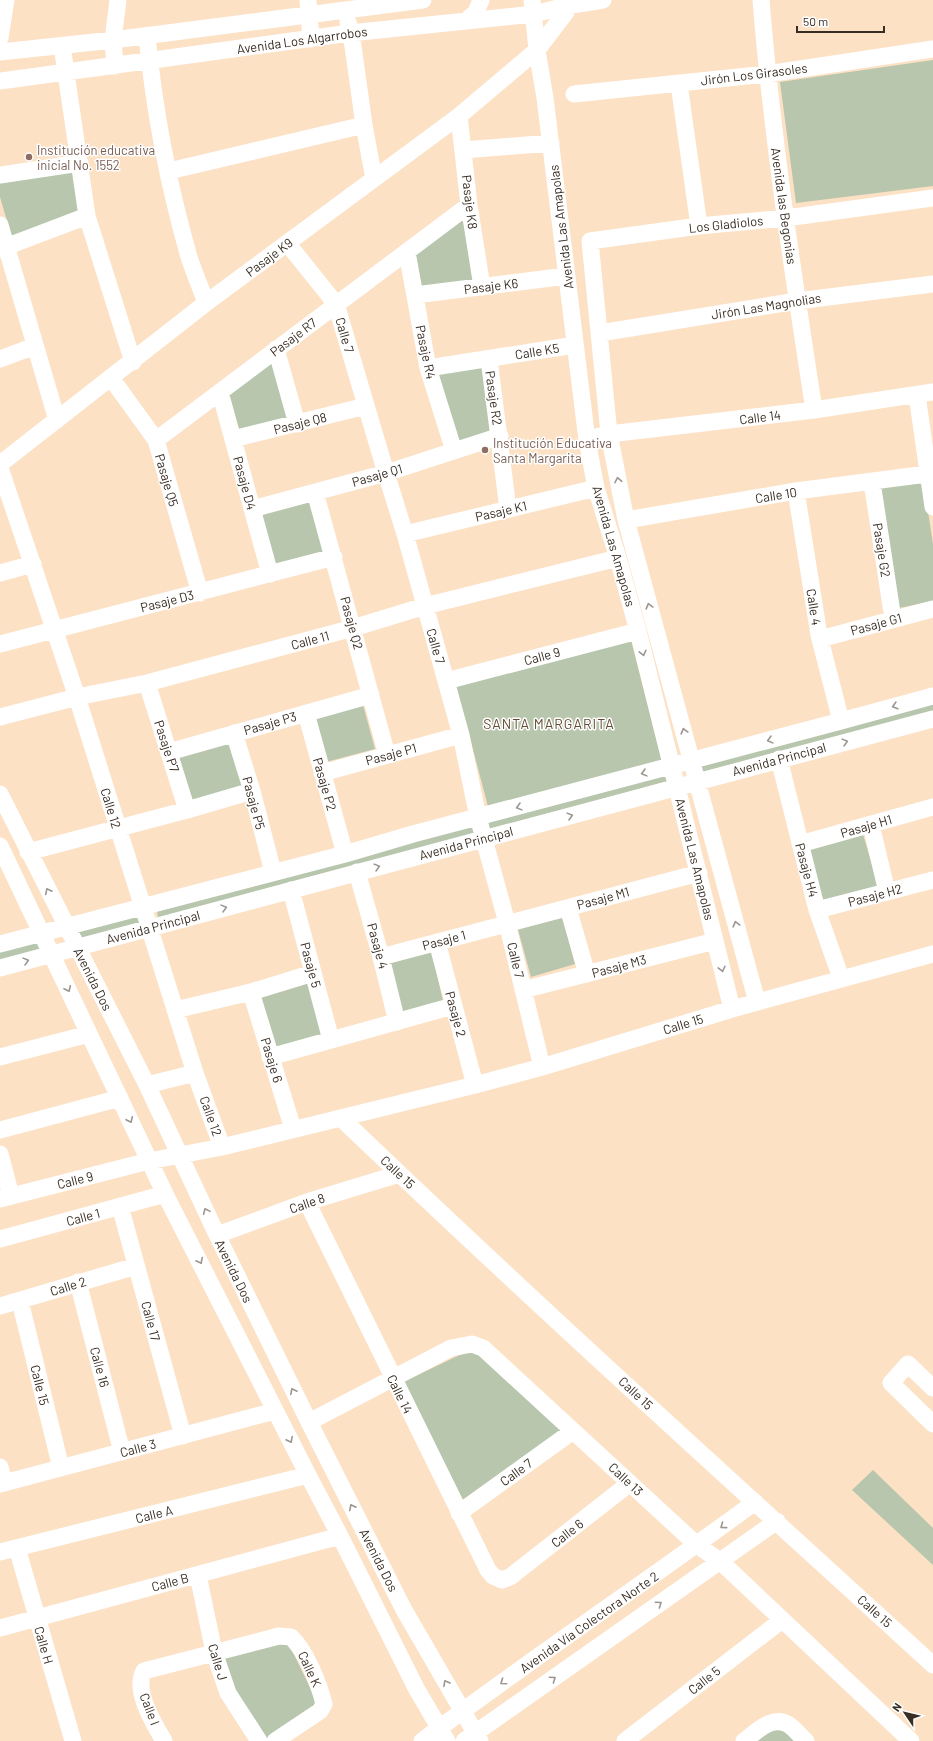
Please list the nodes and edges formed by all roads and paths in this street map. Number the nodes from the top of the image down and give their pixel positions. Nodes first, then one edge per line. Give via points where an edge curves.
1 (6, 0) edge
2 (118, 0) edge
3 (423, 0) edge
4 (481, 0) edge
5 (603, 0) edge
6 (761, 0) edge
7 (566, 3) edge
8 (309, 7) edge
9 (533, 7) edge
10 (345, 10) junction
11 (467, 20) junction
12 (350, 33) junction
13 (148, 36) junction
14 (0, 38) edge
15 (311, 38) junction
16 (113, 40) junction
17 (62, 46) junction
18 (933, 49) edge
19 (537, 50) junction
20 (0, 52) edge
21 (150, 62) junction
22 (115, 66) junction
23 (66, 73) junction
24 (767, 74) junction
25 (0, 81) edge
26 (679, 84) junction
27 (574, 94) dead end
28 (460, 116) junction
29 (364, 126) junction
30 (551, 143) junction
31 (463, 150) junction
32 (80, 163) junction
33 (169, 172) junction
34 (0, 175) edge
35 (374, 179) junction
36 (933, 198) edge
37 (469, 205) junction
38 (87, 216) junction
39 (786, 218) junction
40 (0, 225) edge
41 (699, 226) junction
42 (590, 241) joint
43 (287, 243) junction
44 (3, 248) edge
45 (407, 252) junction
46 (567, 276) junction
47 (933, 284) edge
48 (482, 287) junction
49 (415, 295) junction
50 (797, 301) junction
51 (206, 303) junction
52 (336, 304) junction
53 (600, 333) junction
54 (575, 345) junction
55 (35, 346) junction
56 (276, 350) junction
57 (0, 359) edge
58 (489, 359) junction
59 (133, 362) junction
60 (428, 368) junction
61 (111, 378) junction
62 (220, 392) junction
63 (925, 393) edge
64 (366, 406) junction
65 (814, 410) junction
66 (57, 420) junction
67 (297, 424) junction
68 (609, 434) junction
69 (500, 436) junction
70 (156, 440) junction
71 (233, 440) junction
72 (587, 440) junction
73 (454, 451) junction
74 (0, 464) edge
75 (0, 468) edge
76 (386, 473) junction
77 (928, 474) junction
78 (872, 482) junction
79 (596, 488) junction
80 (796, 491) junction
81 (316, 492) junction
82 (933, 507) edge
83 (252, 509) junction
84 (508, 509) junction
85 (626, 520) junction
86 (405, 534) junction
87 (334, 557) junction
88 (618, 558) junction
89 (33, 564) junction
90 (0, 573) edge
91 (270, 574) junction
92 (200, 593) junction
93 (425, 606) junction
94 (933, 609) edge
95 (893, 619) junction
96 (353, 628) junction
97 (54, 629) junction
98 (638, 631) junction
99 (820, 639) junction
100 (0, 644) edge
101 (446, 681) junction
102 (147, 684) junction
103 (371, 695) junction
104 (933, 696) edge
105 (77, 697) junction
106 (306, 714) junction
107 (0, 717) edge
108 (933, 719) edge
109 (842, 721) junction
110 (234, 734) junction
111 (461, 735) junction
112 (169, 752) junction
113 (387, 755) junction
114 (779, 759) junction
115 (692, 760) junction
116 (670, 766) junction
117 (322, 773) junction
118 (698, 782) junction
119 (676, 787) junction
120 (252, 791) junction
121 (0, 794) edge
122 (933, 807) edge
123 (187, 810) junction
124 (478, 817) junction
125 (872, 824) junction
126 (117, 827) junction
127 (484, 839) junction
128 (800, 844) junction
129 (0, 846) edge
130 (28, 852) junction
131 (345, 854) junction
132 (273, 872) junction
133 (357, 872) junction
134 (698, 873) junction
135 (933, 880) edge
136 (291, 890) junction
137 (888, 892) junction
138 (143, 907) junction
139 (568, 908) junction
140 (817, 910) junction
141 (507, 923) junction
142 (66, 926) junction
143 (150, 927) junction
144 (42, 933) junction
145 (715, 941) junction
146 (437, 942) junction
147 (0, 944) edge
148 (78, 947) junction
149 (52, 954) junction
150 (933, 954) edge
151 (381, 957) junction
152 (0, 968) edge
153 (313, 973) junction
154 (587, 974) junction
155 (841, 978) junction
156 (523, 990) junction
157 (251, 992) junction
158 (757, 1002) junction
159 (453, 1006) junction
160 (732, 1009) junction
161 (176, 1010) junction
162 (397, 1022) junction
163 (89, 1034) junction
164 (331, 1040) junction
165 (0, 1057) edge
166 (270, 1057) junction
167 (542, 1067) junction
168 (195, 1073) junction
169 (146, 1085) junction
170 (474, 1085) junction
171 (120, 1098) junction
172 (341, 1118) junction
173 (293, 1129) junction
174 (0, 1130) edge
175 (222, 1147) junction
176 (0, 1154) edge
177 (180, 1155) junction
178 (149, 1161) junction
179 (399, 1174) junction
180 (165, 1194) junction
181 (6, 1198) edge
182 (307, 1202) junction
183 (120, 1206) junction
184 (217, 1236) junction
185 (0, 1239) edge
186 (136, 1266) junction
187 (78, 1282) junction
188 (20, 1301) junction
189 (0, 1306) edge
190 (393, 1379) junction
191 (930, 1385) edge
192 (909, 1402) junction
193 (275, 1411) junction
194 (309, 1422) junction
195 (933, 1424) edge
196 (573, 1431) junction
197 (183, 1436) junction
198 (122, 1452) junction
199 (60, 1468) junction
200 (308, 1475) junction
201 (1, 1478) edge
202 (630, 1483) junction
203 (755, 1502) junction
204 (459, 1513) junction
205 (777, 1521) junction
206 (340, 1536) junction
207 (697, 1545) junction
208 (17, 1548) junction
209 (0, 1552) edge
210 (720, 1561) junction
211 (198, 1574) junction
212 (502, 1580) joint
213 (36, 1618) junction
214 (782, 1620) junction
215 (0, 1628) edge
216 (214, 1652) junction
217 (933, 1665) edge
218 (462, 1711) junction
219 (443, 1735) edge
220 (473, 1738) edge
221 (73, 1741) edge
222 (164, 1741) edge
223 (259, 1741) edge
224 (275, 1741) edge
225 (422, 1741) edge
226 (625, 1741) edge
227 (744, 1741) edge
228 (806, 1741) edge
229 (911, 1741) edge

1 - 14 street
2 - 16 street
3 - 10 street, Avenida Los Algarrobos
4 - 11 street via 476,12
5 - 7 street, Avenida Los Algarrobos
6 - 24 street, Avenida las Begonias
7 - 9 street, Avenida Los Algarrobos
7 - 19 street via 566,12
8 - 10 street, Avenida Los Algarrobos
8 - 13 street, Avenida Los Algarrobos
8 - 15 street
9 - 11 street, Avenida Los Algarrobos
9 - 19 street, Avenida Las Amapolas
10 - 12 street
11 - 12 street, Avenida Los Algarrobos
12 - 15 street, Avenida Los Algarrobos
12 - 29 street via 354,46
13 - 16 street, Avenida Los Algarrobos
13 - 21 street
15 - 21 street, Avenida Los Algarrobos
16 - 17 street, Avenida Los Algarrobos
16 - 22 street
17 - 20 street, Avenida Los Algarrobos
17 - 23 street
18 - 24 street, Jirón Los Girasoles
19 - 28 street, Pasaje K9
19 - 30 street, Avenida Las Amapolas
21 - 22 street, Avenida Los Algarrobos
21 - 33 street
22 - 23 street, Avenida Los Algarrobos
23 - 25 street, Avenida Los Algarrobos
23 - 32 street
24 - 26 street, Jirón Los Girasoles
24 - 39 street, Avenida las Begonias
26 - 27 street, Jirón Los Girasoles
26 - 41 street
28 - 31 street, Pasaje K8
28 - 35 street, Pasaje K9
29 - 33 street
29 - 35 street
30 - 31 street
30 - 46 street, Avenida Las Amapolas
31 - 37 street, Pasaje K8
32 - 34 street
32 - 38 street
33 - 51 street via 190,258
35 - 43 street, Pasaje K9
36 - 39 street, Los Gladiolos
37 - 45 street, Pasaje R7
37 - 48 street, Pasaje K8
38 - 44 street
38 - 59 street
39 - 41 street, Los Gladiolos
39 - 50 street, Avenida las Begonias
40 - 44 street
41 - 42 street, Los Gladiolos
42 - 53 street, Avenida Las Amapolas
43 - 51 street, Pasaje K9
43 - 52 street, Calle 7
44 - 55 street
45 - 49 street, Pasaje R4
45 - 52 street, Pasaje R7
46 - 48 street, Pasaje K6
46 - 54 street, Avenida Las Amapolas
47 - 50 street, Jirón Las Magnolias
48 - 49 street, Pasaje K6
49 - 60 street, Pasaje R4
50 - 53 street, Jirón Las Magnolias
50 - 65 street, Avenida las Begonias
51 - 59 street, Pasaje K9
52 - 56 street, Pasaje R7
52 - 64 street, Calle 7
53 - 68 street, Avenida Las Amapolas
54 - 58 street, Calle K5
54 - 72 street, Avenida Las Amapolas
55 - 57 street
55 - 66 street
56 - 62 street, Pasaje R7
56 - 67 street
58 - 60 street, Calle K5
58 - 69 street, Pasaje R2
59 - 61 street, Pasaje K9
60 - 73 street, Pasaje R4
61 - 66 street, Pasaje K9
61 - 70 street, Pasaje Q5
62 - 70 street, Pasaje R7
62 - 71 street, Pasaje D4
63 - 65 street, Calle 14
63 - 77 street
64 - 67 street, Pasaje Q8
64 - 76 street, Calle 7
65 - 68 street, Calle 14
66 - 74 street, Pasaje K9
67 - 71 street, Pasaje Q8
68 - 72 street, Calle 14
85 -> 68 street, Avenida Las Amapolas
69 - 73 street, Pasaje Q1
69 - 84 street, Pasaje R2
70 - 92 street, Pasaje Q5
71 - 83 street, Pasaje D4
72 - 79 street, Avenida Las Amapolas
73 - 76 street, Pasaje Q1
75 - 89 street, Calle 12
76 - 81 street, Pasaje Q1
76 - 86 street, Calle 7
77 - 78 street, Calle 10
77 - 82 street
78 - 80 street, Calle 10
78 - 95 street, Pasaje G2
79 - 84 street, Pasaje K1
79 - 88 street, Avenida Las Amapolas
80 - 85 street, Calle 10
80 - 99 street, Calle 4
81 - 83 street, Pasaje Q1
81 - 87 street, Pasaje Q2
83 - 91 street, Pasaje D4
84 - 86 street, Pasaje K1
115 -> 85 street, Avenida Las Amapolas
86 - 93 street, Calle 7
87 - 91 street, Pasaje D3
87 - 96 street, Pasaje Q2
88 - 93 street, Calle 11
88 - 98 street, Avenida Las Amapolas
89 - 90 street
89 - 97 street, Calle 12
91 - 92 street, Pasaje D3
92 - 97 street, Pasaje D3
93 - 96 street, Calle 11
93 - 101 street, Calle 7
94 - 95 street, Pasaje G1
95 - 99 street, Pasaje G1
96 - 102 street, Calle 11
96 - 103 street, Pasaje Q2
97 - 100 street, Pasaje D3
97 - 105 street, Calle 12
98 - 101 street, Calle 9
98 -> 116 street, Avenida Las Amapolas
99 - 109 street, Calle 4
101 - 111 street, Calle 7
102 - 105 street, Calle 11
102 - 112 street, Pasaje P7
103 - 106 street, Pasaje P3
103 - 113 street, Pasaje Q2
104 -> 109 street, Avenida Principal
105 - 107 street, Calle 11
105 - 126 street, Calle 12
106 - 110 street, Pasaje P3
106 - 117 street, Pasaje P2
114 -> 108 street, Avenida Principal
109 -> 115 street, Avenida Principal
110 - 112 street, Pasaje P3
110 - 120 street, Pasaje P5
111 - 113 street, Pasaje P1
111 - 124 street, Calle 7
112 - 123 street, Pasaje P7
113 - 117 street, Pasaje P1
114 - 118 street, Avenida Principal
114 - 128 street, Pasaje H4
115 - 116 street, Avenida Principal
115 - 118 street, Avenida Las Amapolas
116 - 119 street, Avenida Las Amapolas
116 -> 124 street, Avenida Principal
117 - 131 street, Pasaje P2
118 - 119 street, Avenida Principal
158 -> 118 street, Avenida Las Amapolas
127 -> 119 street, Avenida Principal
119 - 134 street, Avenida Las Amapolas
120 - 123 street
120 - 132 street, Pasaje P5
121 - 130 street, Avenida Dos
122 - 125 street, Pasaje H1
123 - 126 street
124 - 127 street, Calle 7
124 - 131 street, Avenida Principal
125 - 128 street, Pasaje H1
125 - 137 street
126 - 130 street
126 - 138 street, Calle 12
133 -> 127 street, Avenida Principal
127 - 141 street, Calle 7
128 - 140 street, Pasaje H4
129 - 144 street, Avenida Dos
142 -> 130 street, Avenida Dos
131 - 132 street, Avenida Principal
132 - 138 street, Avenida Principal
133 - 136 street, Avenida Principal
133 - 151 street, Pasaje 4
134 - 139 street, Pasaje M1
134 - 145 street, Avenida Las Amapolas
135 - 137 street, Pasaje H2
143 -> 136 street, Avenida Principal
136 - 153 street, Pasaje 5
137 - 140 street, Pasaje H2
138 - 142 street, Avenida Principal
138 - 143 street, Calle 12
139 - 141 street, Pasaje M1
139 - 154 street
140 - 155 street, Pasaje H4
141 - 146 street, Pasaje 1
141 - 156 street, Calle 7
142 - 144 street, Avenida Principal
142 - 148 street, Avenida Dos
143 - 148 street, Avenida Principal
143 - 161 street, Calle 12
144 - 147 street, Avenida Principal
144 - 149 street, Avenida Dos
145 - 154 street, Pasaje M3
145 -> 160 street, Avenida Las Amapolas
146 - 151 street, Pasaje 1
146 - 159 street, Pasaje 2
148 - 149 street, Avenida Principal
148 - 169 street, Avenida Dos
152 -> 149 street, Avenida Principal
149 -> 163 street, Avenida Dos
150 - 155 street, Calle 15
151 - 162 street, Pasaje 4
153 - 157 street
153 - 164 street, Pasaje 5
154 - 156 street, Pasaje M3
155 - 158 street, Calle 15
156 - 167 street, Calle 7
157 - 161 street
157 - 166 street, Pasaje 6
158 - 160 street, Calle 15
159 - 162 street
159 - 170 street, Pasaje 2
160 - 167 street, Calle 15
161 - 168 street, Calle 12
162 - 164 street
163 - 165 street
163 - 171 street, Avenida Dos
164 - 166 street
166 - 173 street, Pasaje 6
167 - 170 street, Calle 15
168 - 169 street
168 - 175 street, Calle 12
169 - 177 street, Avenida Dos
170 - 172 street, Calle 15
171 - 174 street
171 -> 178 street, Avenida Dos
172 - 173 street, Calle 15
172 - 179 street, Calle 15
173 - 175 street, Calle 15
175 - 177 street, Calle 15
176 - 181 street
177 - 178 street, Calle 15
184 -> 177 street, Avenida Dos
178 - 180 street, Avenida Dos
178 - 181 street, Calle 9
179 - 182 street, Calle 8
179 - 203 street, Calle 15
180 - 183 street, Calle 1
180 -> 193 street, Avenida Dos
182 - 184 street, Calle 8
182 - 190 street, Calle 14
183 - 185 street, Calle 1
183 - 186 street, Calle 17
194 -> 184 street, Avenida Dos
186 - 187 street, Calle 2
186 - 197 street, Calle 17
187 - 188 street, Calle 2
187 - 198 street, Calle 16
188 - 189 street, Calle 2
188 - 199 street, Calle 15
190 - 194 street, Calle 13
190 - 196 street, Calle 13 via 451,1348 472,1344 483,1348
190 - 204 street, Calle 14
191 - 192 street
191 - 192 street via 908,1364 891,1384
192 - 195 street
193 - 197 street, Calle 3
193 -> 200 street, Avenida Dos
218 -> 194 street, Avenida Dos via 404,1610
196 - 202 street, Calle 13
196 - 204 street, Calle 7
197 - 198 street, Calle 3
198 - 199 street, Calle 3
199 - 201 street, Calle 3
200 - 206 street, Avenida Dos
200 - 208 street, Calle A
202 - 207 street, Calle 13
202 - 212 street, Calle 6 via 510,1577
203 - 205 street, Calle 15
203 -> 207 street, Avenida Vía Colectora Norte 2
204 - 212 street, Calle 14 via 488,1570
205 - 210 street, Avenida Vía Colectora Norte 2
205 - 217 street, Calle 15
206 - 211 street, Calle B
206 - 219 street, Avenida Dos via 416,1688
207 - 210 street, Calle 13
207 -> 218 street, Avenida Vía Colectora Norte 2
208 - 209 street, Calle A
208 - 213 street, Calle H
210 - 214 street, Calle 13
220 -> 210 street, Avenida Vía Colectora Norte 2
211 - 213 street, Calle B
211 - 216 street, Calle J
213 - 215 street, Calle B
213 - 221 street, Calle H
214 - 226 street, Calle 5
214 - 229 street, Calle 13
216 - 222 street, Calle I via 147,1669 142,1675 140,1684 146,1705
216 - 223 street, Calle J via 228,1693
216 - 224 street, Calle K via 279,1636 291,1637 298,1644 321,1691 324,1704 320,1711
218 - 219 street, Avenida Vía Colectora Norte 2
218 - 220 street, Avenida Dos
219 - 225 street, Avenida Vía Colectora Norte 2
227 - 228 street via 764,1726 776,1721 789,1724

